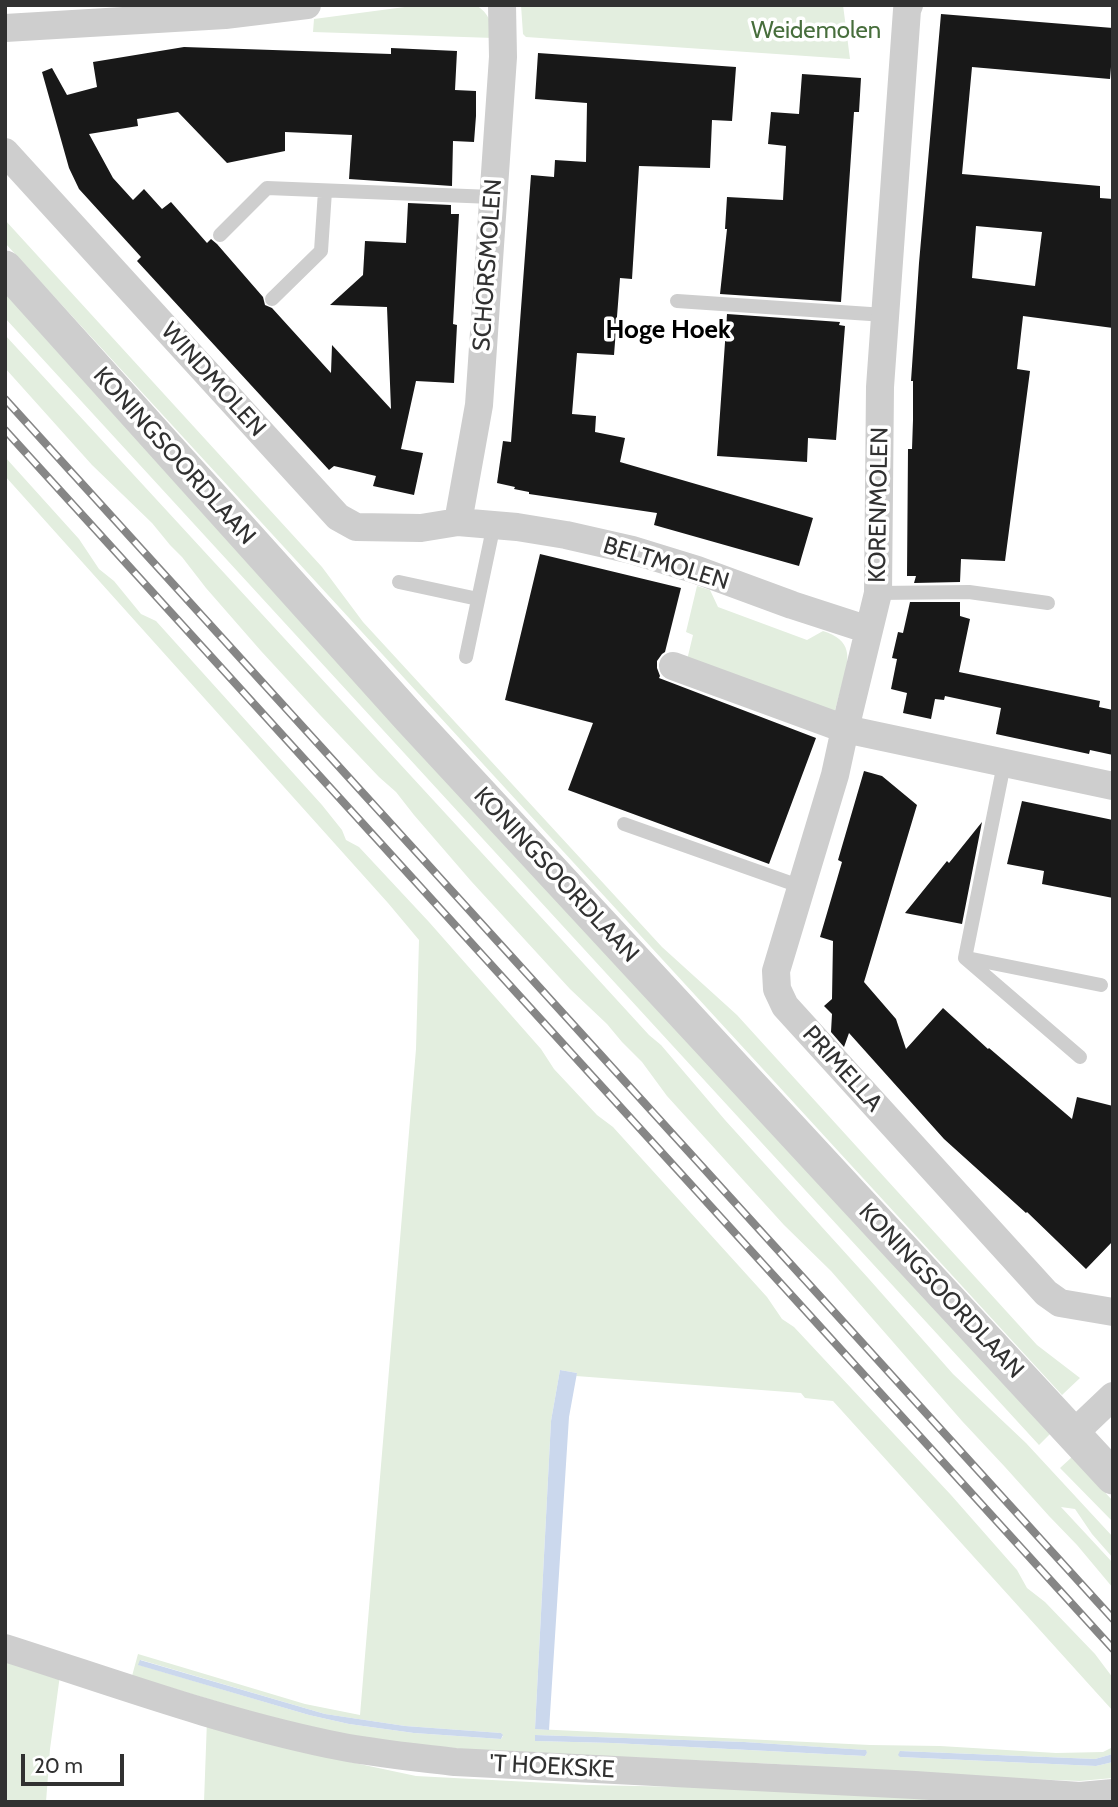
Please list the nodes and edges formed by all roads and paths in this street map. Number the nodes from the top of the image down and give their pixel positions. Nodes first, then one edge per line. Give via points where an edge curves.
1 (307, 5) edge
2 (502, 5) edge
3 (909, 5) edge
4 (132, 13) edge
5 (5, 28) edge
6 (5, 152) edge
7 (326, 191) junction
8 (492, 197) junction
9 (220, 235) dead end
10 (5, 268) edge
11 (272, 299) dead end
12 (677, 301) dead end
13 (885, 315) junction
14 (458, 522) junction
15 (494, 524) junction
16 (399, 582) dead end
17 (878, 593) junction
18 (478, 599) junction
19 (1048, 603) dead end
20 (869, 630) junction
21 (466, 657) dead end
22 (673, 666) dead end
23 (845, 729) junction
24 (1004, 764) junction
25 (1113, 786) edge
26 (624, 824) dead end
27 (802, 887) junction
28 (965, 958) junction
29 (1101, 985) dead end
30 (1080, 1057) dead end
31 (1113, 1312) edge
32 (1113, 1396) edge
33 (1073, 1434) junction
34 (1113, 1477) edge
35 (5, 1648) edge
36 (1113, 1793) edge
37 (1048, 1798) edge

1 - 4 street via 225,15
2 - 8 street, SCHORSMOLEN via 503,57
3 - 13 street, KORENMOLEN
4 - 5 street
6 - 14 street, WINDMOLEN via 338,517 356,527 421,528
7 - 8 lane
7 - 9 lane via 267,188
7 - 11 lane via 321,251
8 - 14 street, SCHORSMOLEN via 479,405
10 - 33 street, KONINGSOORDLAAN via 410,718
12 - 13 lane
13 - 17 street, KORENMOLEN
14 - 15 street, BELTMOLEN
15 - 18 lane
15 - 20 street, BELTMOLEN via 632,550
16 - 18 lane
17 - 19 lane via 969,592
17 - 20 street, KORENMOLEN
18 - 21 lane
20 - 23 street, KORENMOLEN
22 - 23 street
23 - 24 street
23 - 27 street, PRIMELLA
24 - 25 street
24 - 28 lane
26 - 27 lane
27 - 31 street, PRIMELLA via 776,971 777,989 785,1006 1046,1293 1060,1303
28 - 29 lane
28 - 30 lane
32 - 33 street
33 - 34 street, KONINGSOORDLAAN
35 - 37 street, 'T HOEKSKE via 237,1721 329,1745 400,1756 915,1785
36 - 37 street, 'T HOEKSKE

